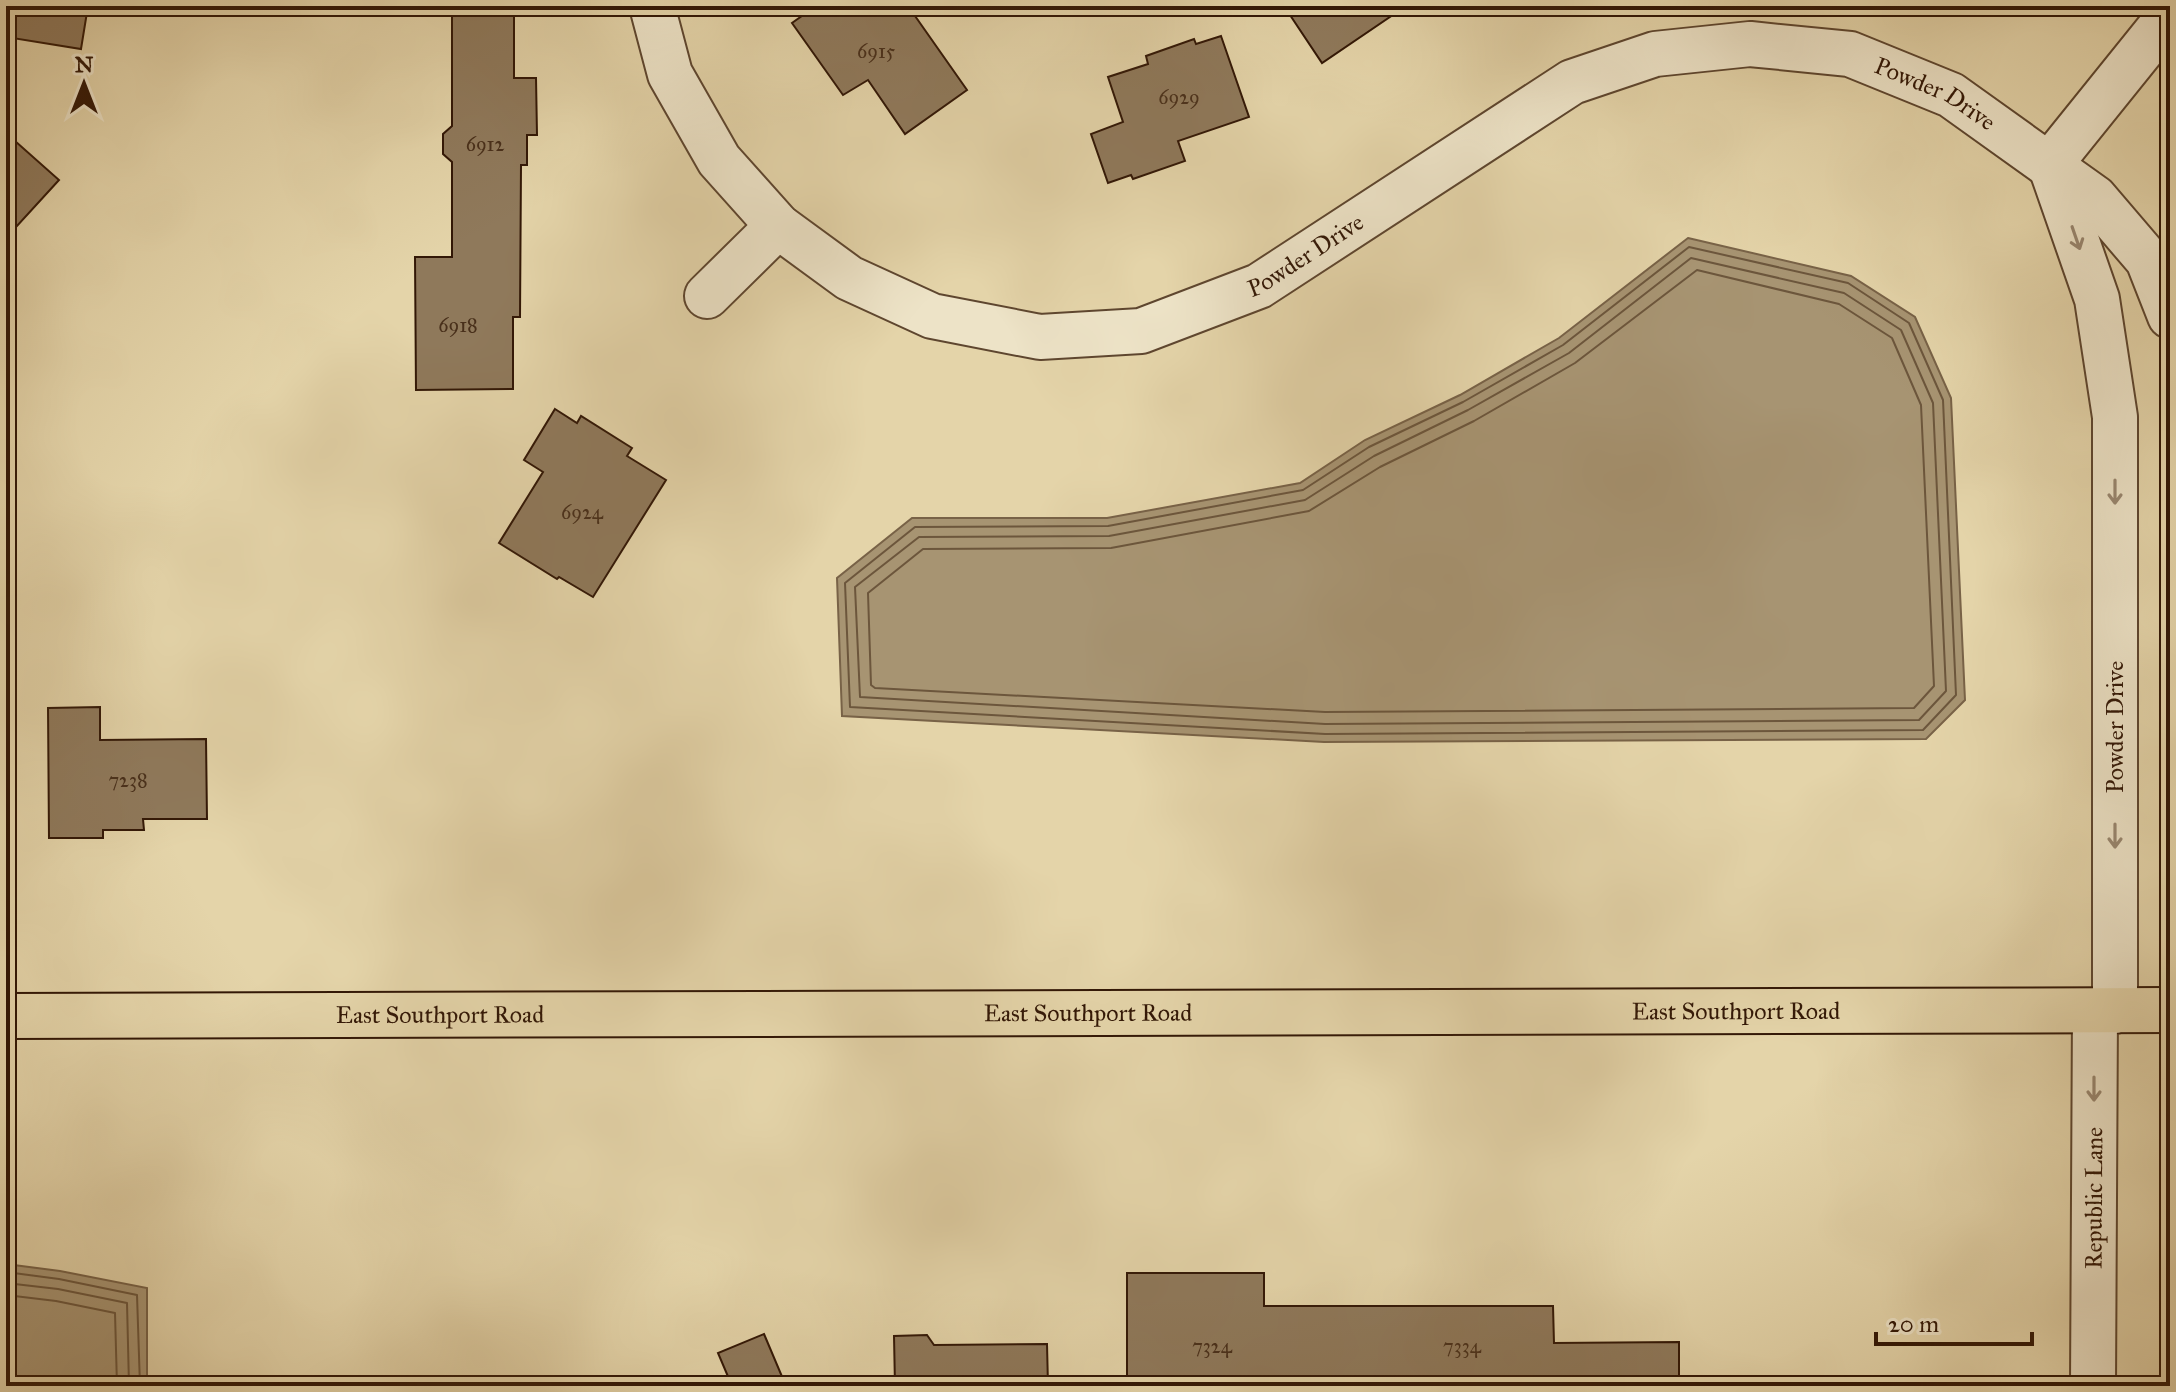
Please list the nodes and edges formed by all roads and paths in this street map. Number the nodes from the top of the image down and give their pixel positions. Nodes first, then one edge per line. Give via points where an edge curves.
1 (652, 6) edge
2 (2170, 15) edge
3 (2050, 164) junction
4 (778, 226) junction
5 (707, 296) dead end
6 (2170, 316) edge
7 (2170, 1010) edge
8 (2105, 1011) junction
9 (6, 1016) edge
10 (2093, 1386) edge

1 - 4 street, Powder Drive via 670,74 719,160
2 - 3 street
3 - 4 street, Powder Drive via 1951,95 1850,54 1750,44 1655,54 1572,82 1259,286 1141,331 1040,337 932,316 849,278
3 - 6 street, Powder Drive via 2095,198 2148,260
3 -> 8 street, Powder Drive via 2097,299 2115,417
4 - 5 street
7 - 8 main road, East Southport Road
8 - 9 main road, East Southport Road
8 -> 10 street, Republic Lane

